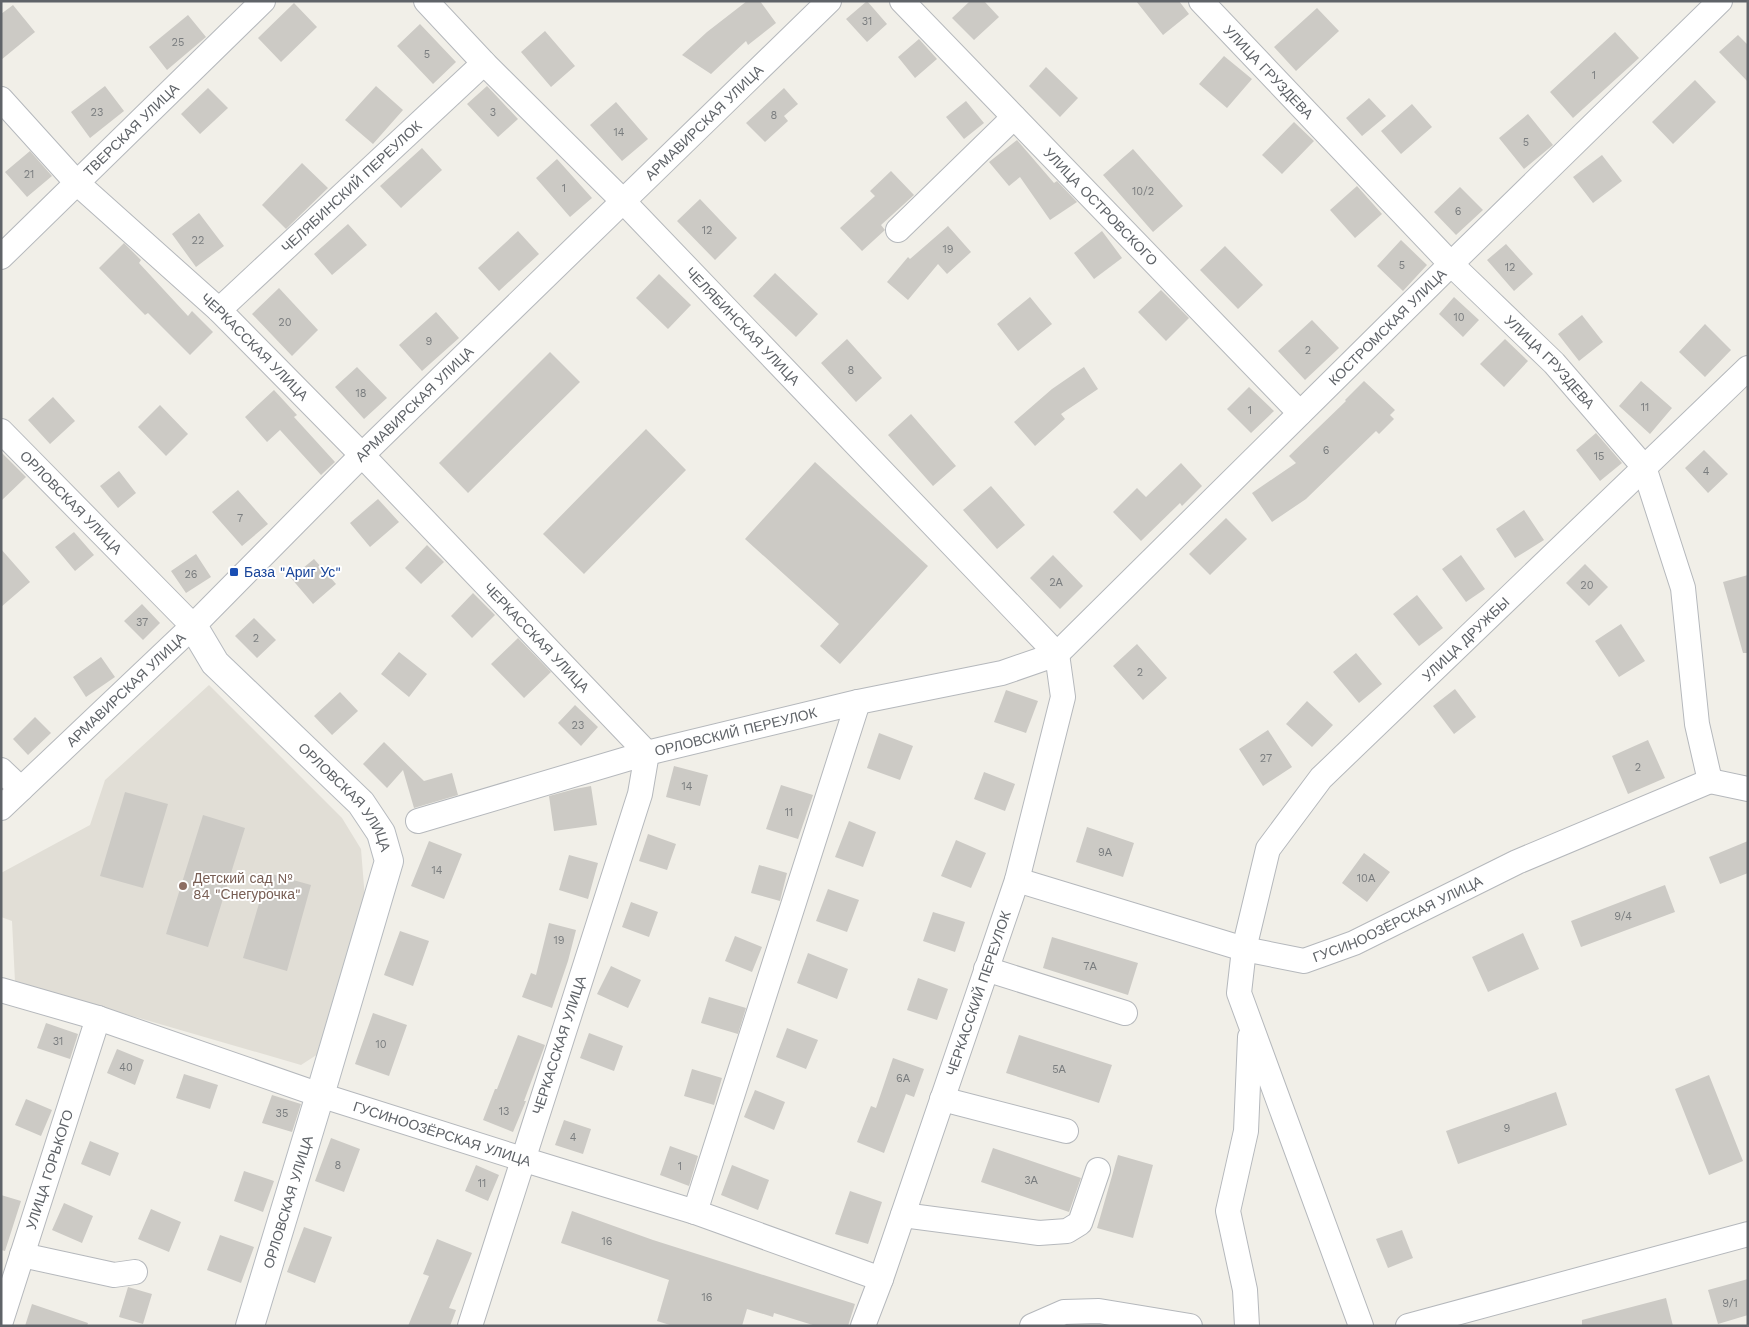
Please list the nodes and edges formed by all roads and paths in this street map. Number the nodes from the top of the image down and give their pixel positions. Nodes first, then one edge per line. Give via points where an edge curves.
1 (263, 1) edge
2 (426, 1) edge
3 (829, 1) edge
4 (902, 1) edge
5 (1201, 1) edge
6 (1720, 1) edge
7 (484, 62) junction
8 (1, 99) edge
9 (1014, 117) junction
10 (77, 183) junction
11 (622, 201) junction
12 (898, 230) dead end
13 (1, 257) edge
14 (1451, 264) junction
15 (219, 310) junction
16 (1748, 368) edge
17 (1300, 413) junction
18 (1, 431) edge
19 (362, 455) junction
20 (1644, 466) junction
21 (193, 626) junction
22 (1057, 654) junction
23 (858, 702) junction
24 (647, 754) junction
25 (1, 770) edge
26 (1710, 781) junction
27 (1748, 788) edge
28 (21, 789) junction
29 (1, 808) edge
30 (418, 822) dead end
31 (1017, 880) junction
32 (1244, 949) junction
33 (986, 970) junction
34 (1, 990) edge
35 (1125, 1013) dead end
36 (98, 1018) junction
37 (1251, 1025) junction
38 (320, 1095) junction
39 (942, 1099) junction
40 (1066, 1131) dead end
41 (522, 1159) junction
42 (1098, 1170) dead end
43 (695, 1212) junction
44 (903, 1214) junction
45 (1748, 1234) edge
46 (22, 1255) junction
47 (134, 1272) dead end
48 (881, 1279) junction
49 (1, 1321) edge
50 (250, 1326) edge
51 (470, 1326) edge
52 (863, 1326) edge
53 (1032, 1326) edge
54 (1190, 1326) edge
55 (1247, 1326) edge
56 (1361, 1326) edge
57 (1408, 1326) edge

1 - 10 street, ТВЕРСКАЯ УЛИЦА
2 - 7 street, ЧЕЛЯБИНСКАЯ УЛИЦА
3 - 11 street, АРМАВИРСКАЯ УЛИЦА
4 - 9 street, УЛИЦА ОСТРОВСКОГО
5 - 14 street, УЛИЦА ГРУЗДЕВА
6 - 14 street, КОСТРОМСКАЯ УЛИЦА
7 - 11 street, ЧЕЛЯБИНСКАЯ УЛИЦА
7 - 15 street, ЧЕЛЯБИНСКИЙ ПЕРЕУЛОК
8 - 10 street, ЧЕРКАССКАЯ УЛИЦА
9 - 12 street
9 - 17 street, УЛИЦА ОСТРОВСКОГО
10 - 13 street, ТВЕРСКАЯ УЛИЦА
10 - 15 street, ЧЕРКАССКАЯ УЛИЦА
11 - 19 street, АРМАВИРСКАЯ УЛИЦА
11 - 22 street, ЧЕЛЯБИНСКАЯ УЛИЦА
14 - 17 street, КОСТРОМСКАЯ УЛИЦА
14 - 20 street, УЛИЦА ГРУЗДЕВА via 1554,363
15 - 19 street, ЧЕРКАССКАЯ УЛИЦА
16 - 20 street, УЛИЦА ДРУЖБЫ
17 - 22 street, КОСТРОМСКАЯ УЛИЦА
18 - 21 street, ОРЛОВСКАЯ УЛИЦА
19 - 21 street, АРМАВИРСКАЯ УЛИЦА
19 - 24 street, ЧЕРКАССКАЯ УЛИЦА
20 - 26 street, УЛИЦА ГРУЗДЕВА via 1683,588 1697,724
20 - 32 street, УЛИЦА ДРУЖБЫ via 1321,778 1268,849
21 - 28 street, АРМАВИРСКАЯ УЛИЦА
21 - 38 street, ОРЛОВСКАЯ УЛИЦА via 215,663 361,803 381,833 389,861
22 - 23 street, ОРЛОВСКИЙ ПЕРЕУЛОК via 1002,673
22 - 31 street, ЧЕРКАССКИЙ ПЕРЕУЛОК via 1063,697
23 - 24 street, ОРЛОВСКИЙ ПЕРЕУЛОК
23 - 43 street
24 - 30 street, ОРЛОВСКИЙ ПЕРЕУЛОК
24 - 41 street, ЧЕРКАССКАЯ УЛИЦА via 640,794
25 - 28 street
26 - 27 street
26 - 32 street, ГУСИНООЗЁРСКАЯ УЛИЦА via 1517,862 1354,943 1304,961
28 - 29 street, АРМАВИРСКАЯ УЛИЦА
31 - 32 street, ГУСИНООЗЁРСКАЯ УЛИЦА
31 - 33 street, ЧЕРКАССКИЙ ПЕРЕУЛОК
32 - 37 street, УЛИЦА ДРУЖБЫ via 1239,993
33 - 35 street
33 - 39 street, ЧЕРКАССКИЙ ПЕРЕУЛОК
34 - 36 street, ГУСИНООЗЁРСКАЯ УЛИЦА
36 - 38 street, ГУСИНООЗЁРСКАЯ УЛИЦА
36 - 46 street, УЛИЦА ГОРЬКОГО
37 - 55 street via 1246,1131 1228,1211 1245,1290
37 - 56 street, УЛИЦА ДРУЖБЫ
38 - 41 street, ГУСИНООЗЁРСКАЯ УЛИЦА
38 - 50 street, ОРЛОВСКАЯ УЛИЦА
39 - 40 street
39 - 44 street, ЧЕРКАССКИЙ ПЕРЕУЛОК
41 - 43 street, ГУСИНООЗЁРСКАЯ УЛИЦА
41 - 51 street, ЧЕРКАССКАЯ УЛИЦА
42 - 44 street via 1080,1224 1067,1231 1039,1233
43 - 48 street, ГУСИНООЗЁРСКАЯ УЛИЦА
44 - 48 street, ЧЕРКАССКИЙ ПЕРЕУЛОК
45 - 57 street
46 - 47 street via 114,1275
46 - 49 street, УЛИЦА ГОРЬКОГО
48 - 52 street, ЧЕРКАССКИЙ ПЕРЕУЛОК
53 - 54 street via 1064,1312 1098,1310

